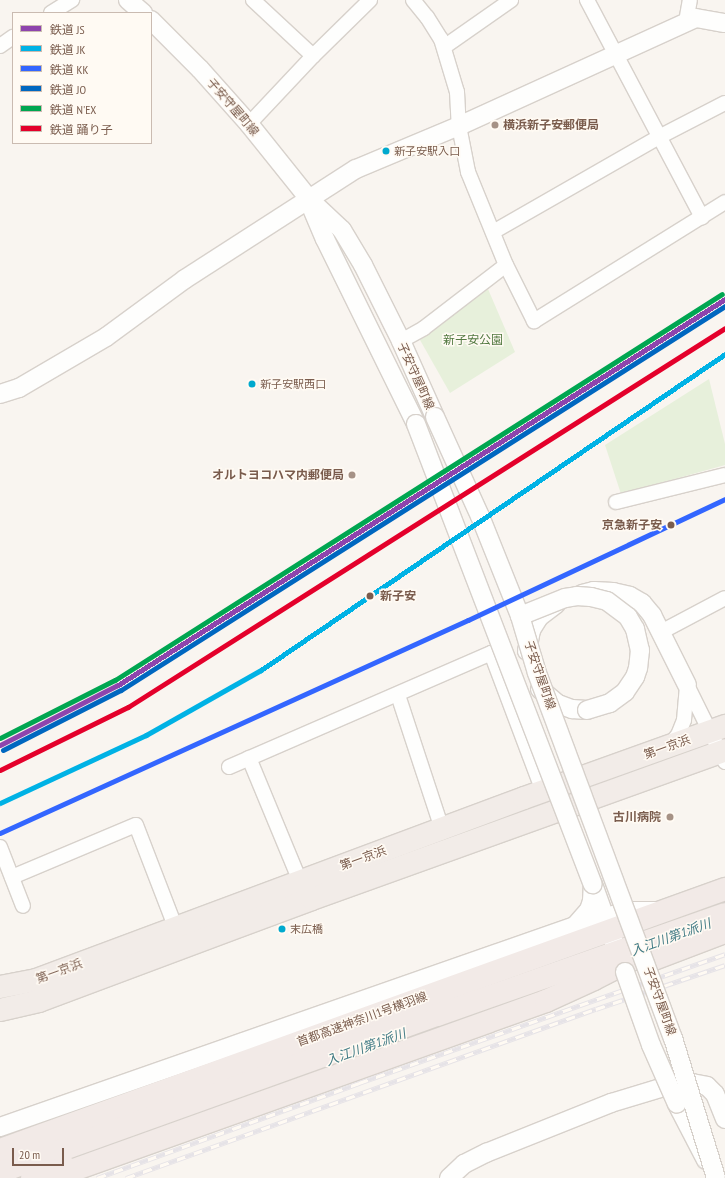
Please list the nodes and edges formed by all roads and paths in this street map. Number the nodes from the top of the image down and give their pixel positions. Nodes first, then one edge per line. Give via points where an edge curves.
1 (72, 0) edge
2 (128, 0) edge
3 (253, 0) edge
4 (370, 0) edge
5 (413, 0) edge
6 (511, 0) edge
7 (587, 0) edge
8 (690, 0) edge
9 (53, 12) edge
10 (142, 12) edge
11 (152, 21) edge
12 (686, 22) junction
13 (725, 22) edge
14 (12, 38) edge
15 (0, 46) edge
16 (444, 47) junction
17 (616, 54) junction
18 (313, 56) junction
19 (725, 102) edge
20 (249, 124) junction
21 (459, 126) junction
22 (659, 137) junction
23 (309, 199) junction
24 (725, 202) edge
25 (702, 217) junction
26 (492, 232) junction
27 (506, 265) junction
28 (401, 341) junction
29 (0, 394) edge
30 (725, 475) edge
31 (616, 502) dead end
32 (725, 598) edge
33 (520, 616) junction
34 (661, 632) junction
35 (688, 685) junction
36 (398, 695) junction
37 (718, 728) edge
38 (668, 746) junction
39 (723, 755) edge
40 (249, 758) junction
41 (229, 767) dead end
42 (543, 791) junction
43 (442, 828) junction
44 (0, 847) edge
45 (12, 877) junction
46 (725, 880) edge
47 (300, 881) junction
48 (593, 884) junction
49 (725, 889) edge
50 (23, 906) dead end
51 (626, 909) junction
52 (662, 910) junction
53 (604, 916) junction
54 (721, 921) edge
55 (575, 926) junction
56 (176, 927) junction
57 (634, 933) junction
58 (612, 937) junction
59 (184, 948) junction
60 (646, 962) junction
61 (624, 972) junction
62 (0, 987) edge
63 (0, 1010) edge
64 (725, 1118) edge
65 (0, 1127) edge
66 (0, 1150) edge
67 (0, 1172) edge
68 (32, 1178) edge
69 (52, 1178) edge
70 (449, 1178) edge
71 (716, 1178) edge

1 - 9 street
2 - 10 street
3 - 18 street
4 - 18 street
5 - 16 street via 427,17
6 - 16 street
7 - 17 street
8 - 12 street
11 - 20 street, 子安守屋町線 via 200,69
12 - 13 street via 696,18
12 - 17 street
14 - 15 street
16 - 21 street via 457,92
17 - 21 street
17 - 22 street
18 - 20 street
19 - 22 street
20 - 23 street, 子安守屋町線
21 - 23 street via 356,169
21 - 26 street via 468,172
22 - 25 street
22 - 26 street
23 - 28 street, 子安守屋町線 via 342,230 363,265
23 - 29 street via 185,278 106,338 19,388
23 - 48 street, 子安守屋町線, bridge via 325,239 416,424
24 - 25 street
25 - 27 street via 534,321
26 - 27 street
27 - 28 street via 424,328
28 - 33 street, 子安守屋町線, bridge via 480,516
30 - 31 street
32 - 34 street
33 - 34 street, bridge via 565,598 571,598 577,596 607,601 628,617 639,640 640,650 635,677 624,692 610,703 587,710 572,709 558,704 535,684 526,657 531,630 539,617 550,607 563,600 566,598 570,597 577,594 594,591 630,596 642,603
33 - 51 street, 子安守屋町線, bridge via 538,673
34 - 35 street
35 - 37 street
35 - 38 street via 684,720 678,735
36 - 40 street
36 - 42 street via 491,653
36 - 43 street
37 - 38 highway, 第一京浜
37 - 39 street
38 - 42 highway, 第一京浜
39 - 59 highway, 第一京浜 via 312,899
40 - 41 street
40 - 47 street
42 - 43 highway, 第一京浜
43 - 47 highway, 第一京浜
44 - 45 street
45 - 50 street
45 - 56 street via 136,825
46 - 52 street
47 - 56 highway, 第一京浜
48 - 53 street, 子安守屋町線
48 - 55 street via 589,910
49 - 66 highway, 首都高速神奈川1号横羽線
51 - 52 street
51 - 53 street
51 - 57 street, 子安守屋町線, bridge
51 - 58 street via 621,924
52 - 57 street
53 - 55 street
53 - 58 street, 子安守屋町線
54 - 60 highway
54 - 67 highway, 首都高速神奈川1号横羽線 via 385,1033
54 - 69 highway via 546,1000
55 - 65 street
56 - 59 street
56 - 62 highway, 第一京浜 via 36,980
57 - 60 street, 子安守屋町線, bridge
57 - 61 street via 626,950
58 - 61 street, 子安守屋町線
58 - 68 highway via 467,1016 397,1048
59 - 63 highway, 第一京浜 via 39,1001
60 - 71 street, 子安守屋町線, bridge via 673,1038
61 - 71 street, 子安守屋町線, bridge via 651,1045 677,1104
64 - 70 street via 715,1094 707,1086 692,1083 674,1084 611,1103 486,1153 464,1164

